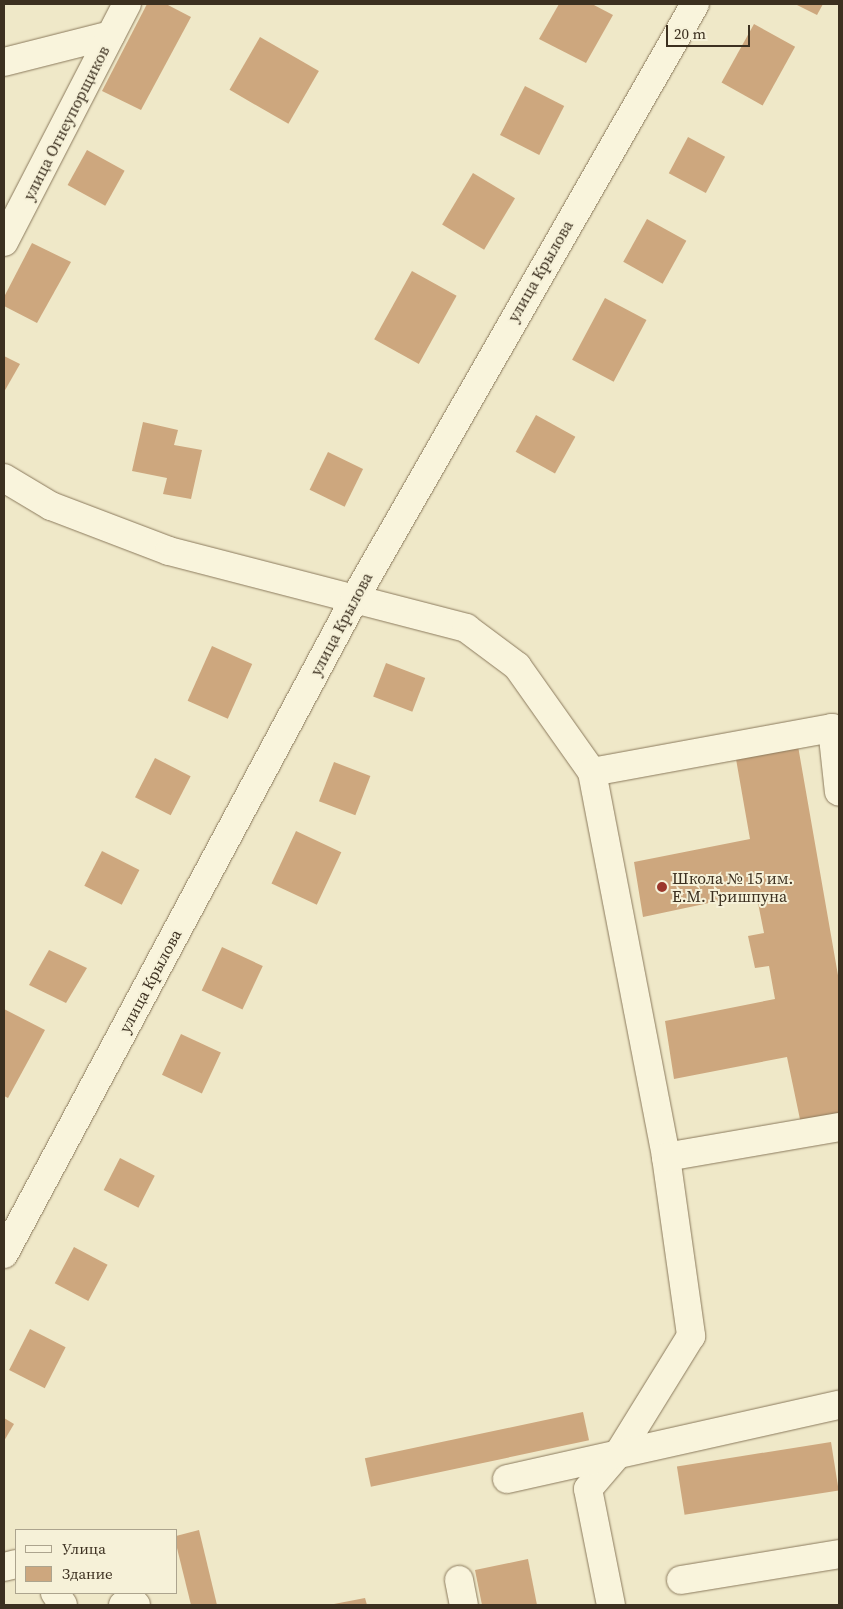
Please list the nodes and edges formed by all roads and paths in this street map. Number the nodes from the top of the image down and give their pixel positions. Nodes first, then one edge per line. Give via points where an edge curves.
1 (127, 4) edge
2 (695, 4) edge
3 (111, 35) junction
4 (4, 62) edge
5 (4, 242) edge
6 (4, 478) edge
7 (355, 598) junction
8 (592, 772) junction
9 (839, 792) edge
10 (839, 1127) edge
11 (666, 1157) junction
12 (4, 1254) edge
13 (839, 1405) edge
14 (618, 1454) junction
15 (507, 1479) dead end
16 (839, 1554) edge
17 (681, 1580) dead end
18 (56, 1594) edge
19 (64, 1605) edge
20 (123, 1605) edge
21 (136, 1605) edge
22 (611, 1605) edge

1 - 3 street, улица Огнеупорщиков
2 - 7 street, улица Крылова
3 - 4 street
3 - 5 street, улица Огнеупорщиков
6 - 7 street via 52,506 169,551
7 - 8 street via 466,628 516,666 545,702
7 - 12 street, улица Крылова
8 - 9 street via 832,728
8 - 11 street
10 - 11 street
11 - 14 street via 691,1336
13 - 14 street
14 - 15 street
14 - 22 street via 588,1489
16 - 17 street
18 - 19 street
20 - 21 street via 131,1600

